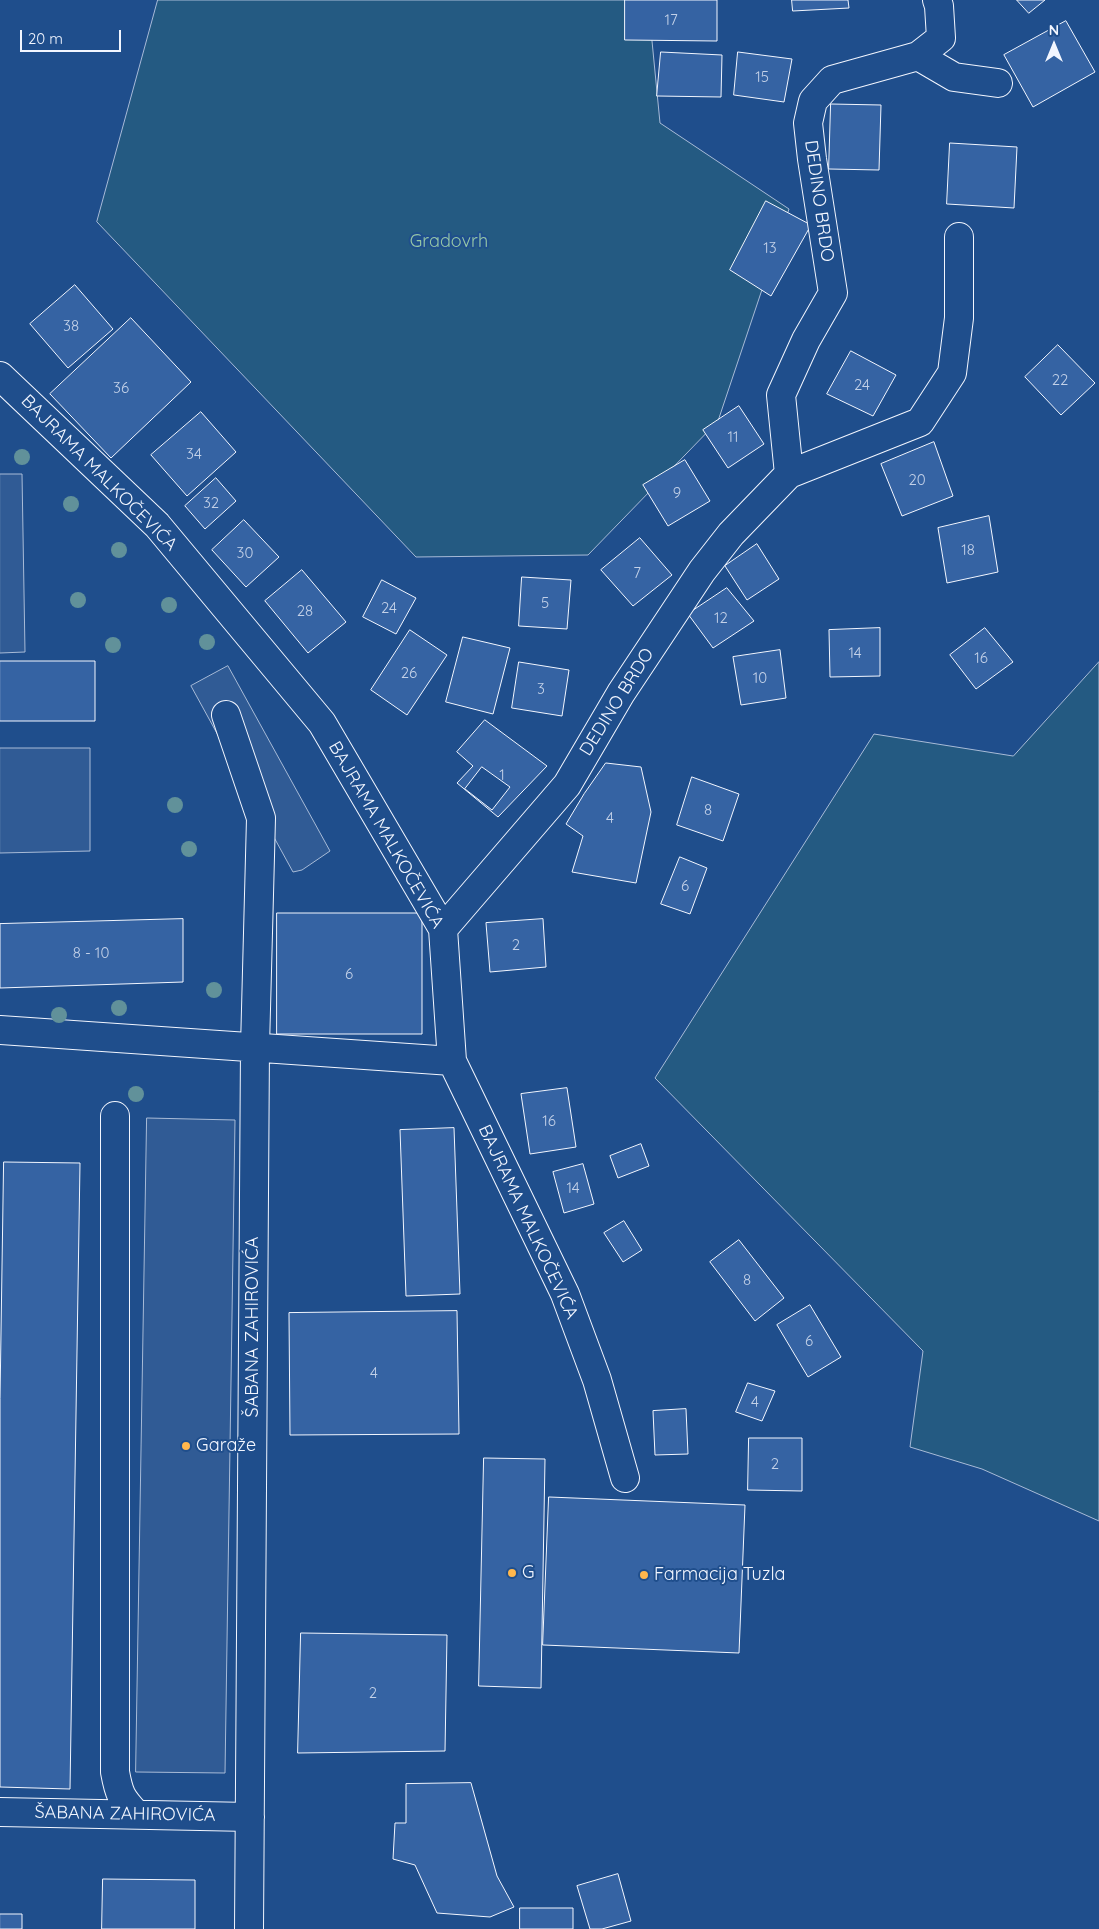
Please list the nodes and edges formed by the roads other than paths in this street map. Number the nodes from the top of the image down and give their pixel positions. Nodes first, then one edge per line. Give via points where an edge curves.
1 (937, 0) edge
2 (918, 56) junction
3 (998, 83) dead end
4 (959, 237) dead end
5 (0, 376) edge
6 (789, 474) junction
7 (226, 715) dead end
8 (442, 929) junction
9 (0, 1030) edge
10 (255, 1047) junction
11 (452, 1061) junction
12 (115, 1116) dead end
13 (624, 1478) dead end
14 (0, 1812) edge
15 (136, 1814) junction
16 (250, 1817) junction
17 (249, 1929) edge

1 - 2 street, DEDINO BRDO via 941,38
2 - 3 street via 954,77
2 - 6 street, DEDINO BRDO via 832,80 813,101 808,123 833,293 806,340 781,395
4 - 6 street, DEDINO BRDO via 959,318 952,373 920,422
5 - 8 street, BAJRAMA MALKOČEVIĆA via 157,525 322,723
6 - 8 street, DEDINO BRDO via 731,534 702,571 621,693 567,785
7 - 10 street, ŠABANA ZAHIROVIĆA via 261,818
8 - 11 street, BAJRAMA MALKOČEVIĆA
9 - 10 street
10 - 11 street
10 - 16 street, ŠABANA ZAHIROVIĆA
11 - 13 street, BAJRAMA MALKOČEVIĆA via 565,1294 597,1380
12 - 15 street via 115,1772 119,1792
14 - 15 street, ŠABANA ZAHIROVIĆA
15 - 16 street, ŠABANA ZAHIROVIĆA
16 - 17 street, ŠABANA ZAHIROVIĆA

